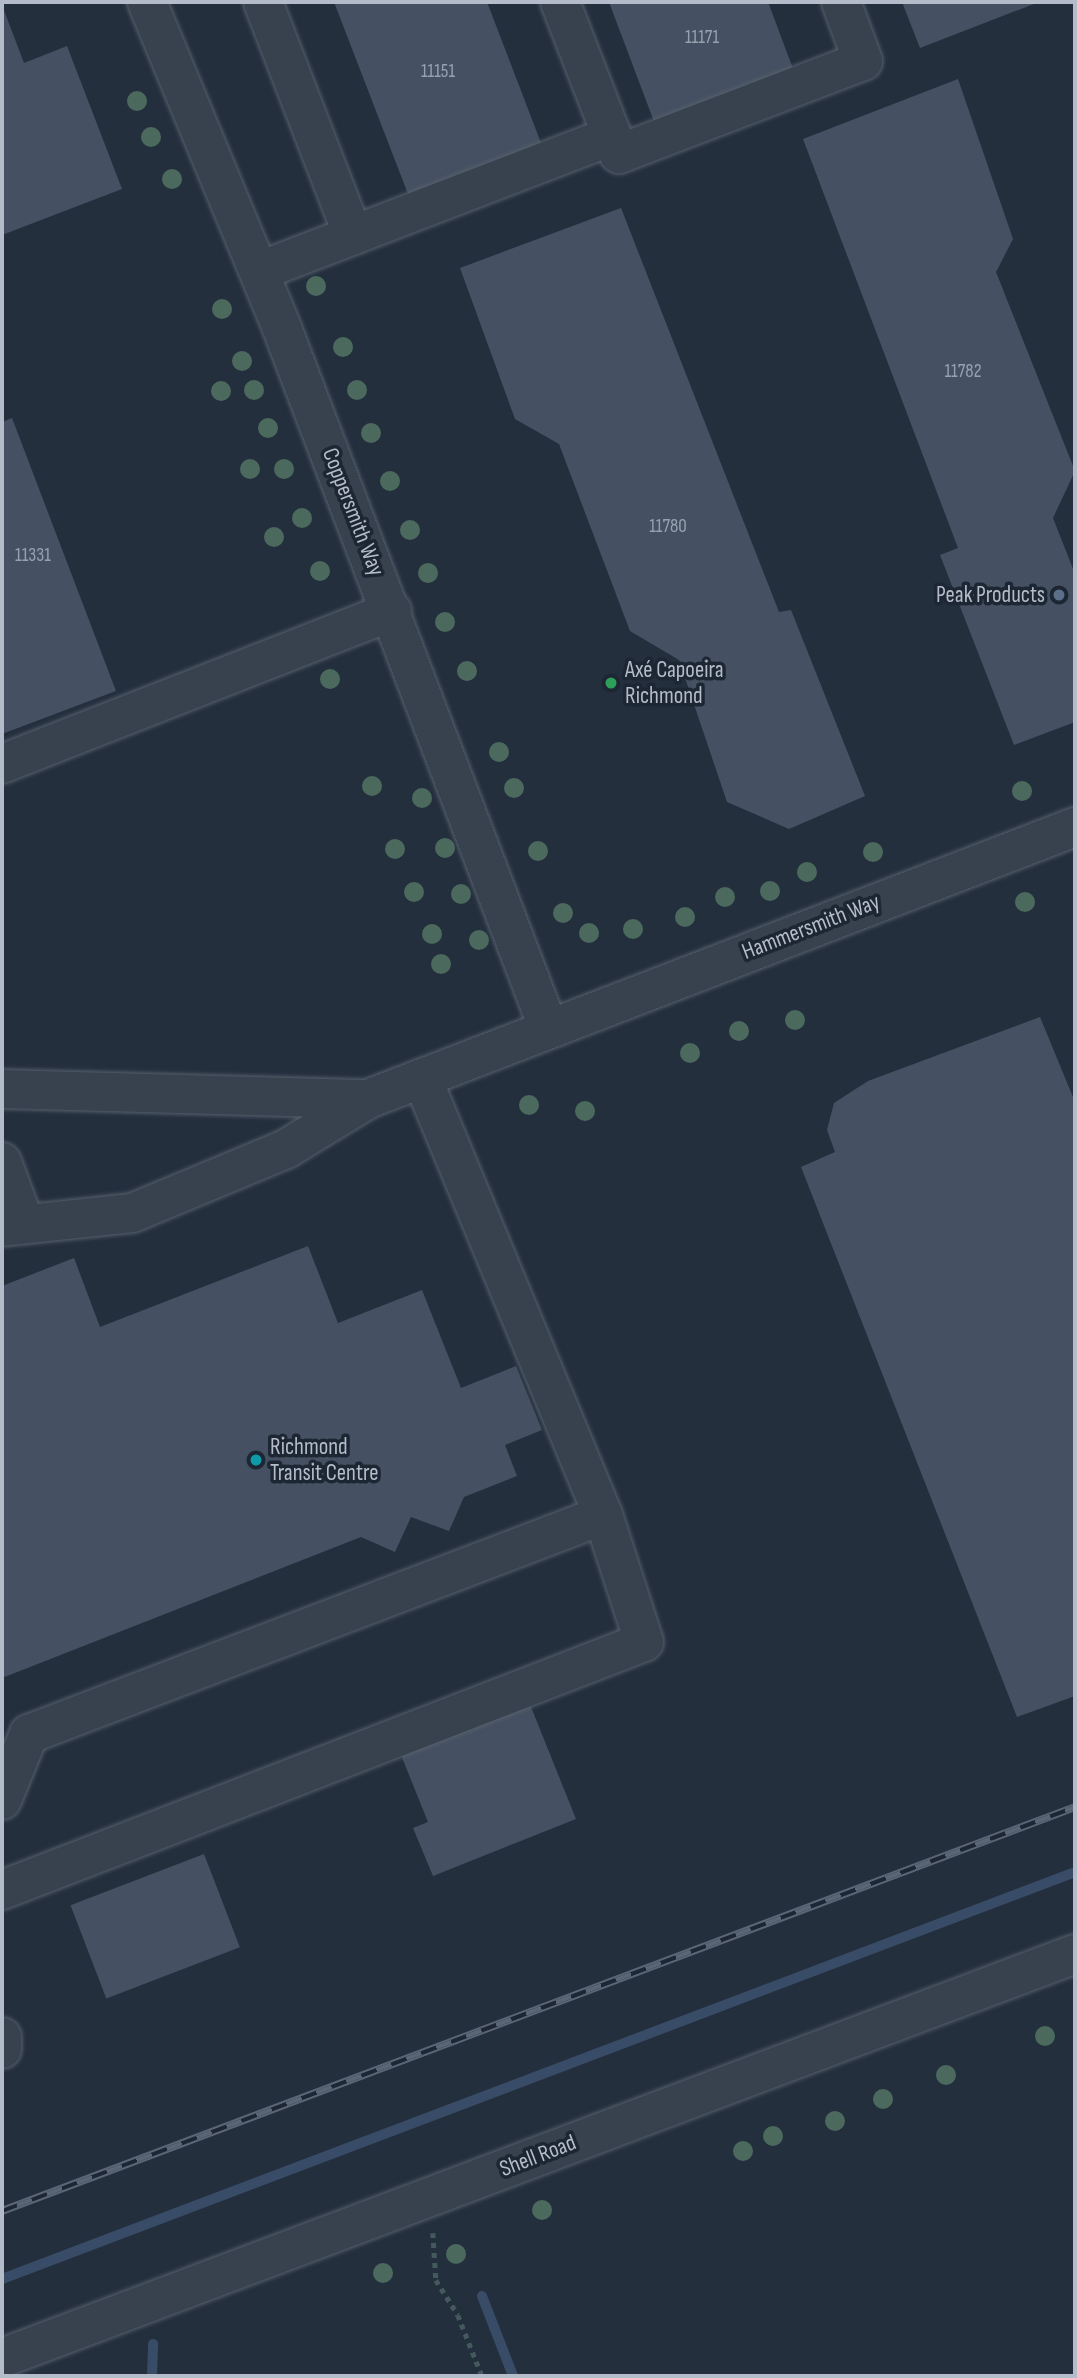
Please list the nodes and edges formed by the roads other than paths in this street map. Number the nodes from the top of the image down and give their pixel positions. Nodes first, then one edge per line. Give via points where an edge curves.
1 (147, 2) edge
2 (263, 2) edge
3 (560, 2) edge
4 (841, 2) edge
5 (612, 136) junction
6 (353, 235) junction
7 (260, 271) junction
8 (392, 611) junction
9 (2, 764) edge
10 (1075, 827) edge
11 (548, 1027) junction
12 (422, 1078) junction
13 (2, 1090) edge
14 (368, 1099) junction
15 (2, 1162) edge
16 (13, 1224) edge
17 (603, 1515) junction
18 (2, 1800) edge
19 (2, 1890) edge
20 (1075, 1954) edge
21 (2, 2037) edge
22 (2, 2049) edge
23 (2, 2358) edge

1 - 7 street, Coppersmith Way
2 - 6 street
3 - 5 street
4 - 5 street via 863,61 619,154
5 - 6 street
6 - 7 street
7 - 8 street, Coppersmith Way
8 - 9 street
8 - 11 street, Coppersmith Way
10 - 11 street, Hammersmith Way
11 - 12 street, Hammersmith Way
12 - 14 street, Hammersmith Way
12 - 17 street
13 - 14 street
14 - 16 street via 286,1149 132,1213
15 - 16 street
17 - 18 street via 29,1734
17 - 19 street via 645,1642
20 - 23 street, Shell Road
21 - 22 street

